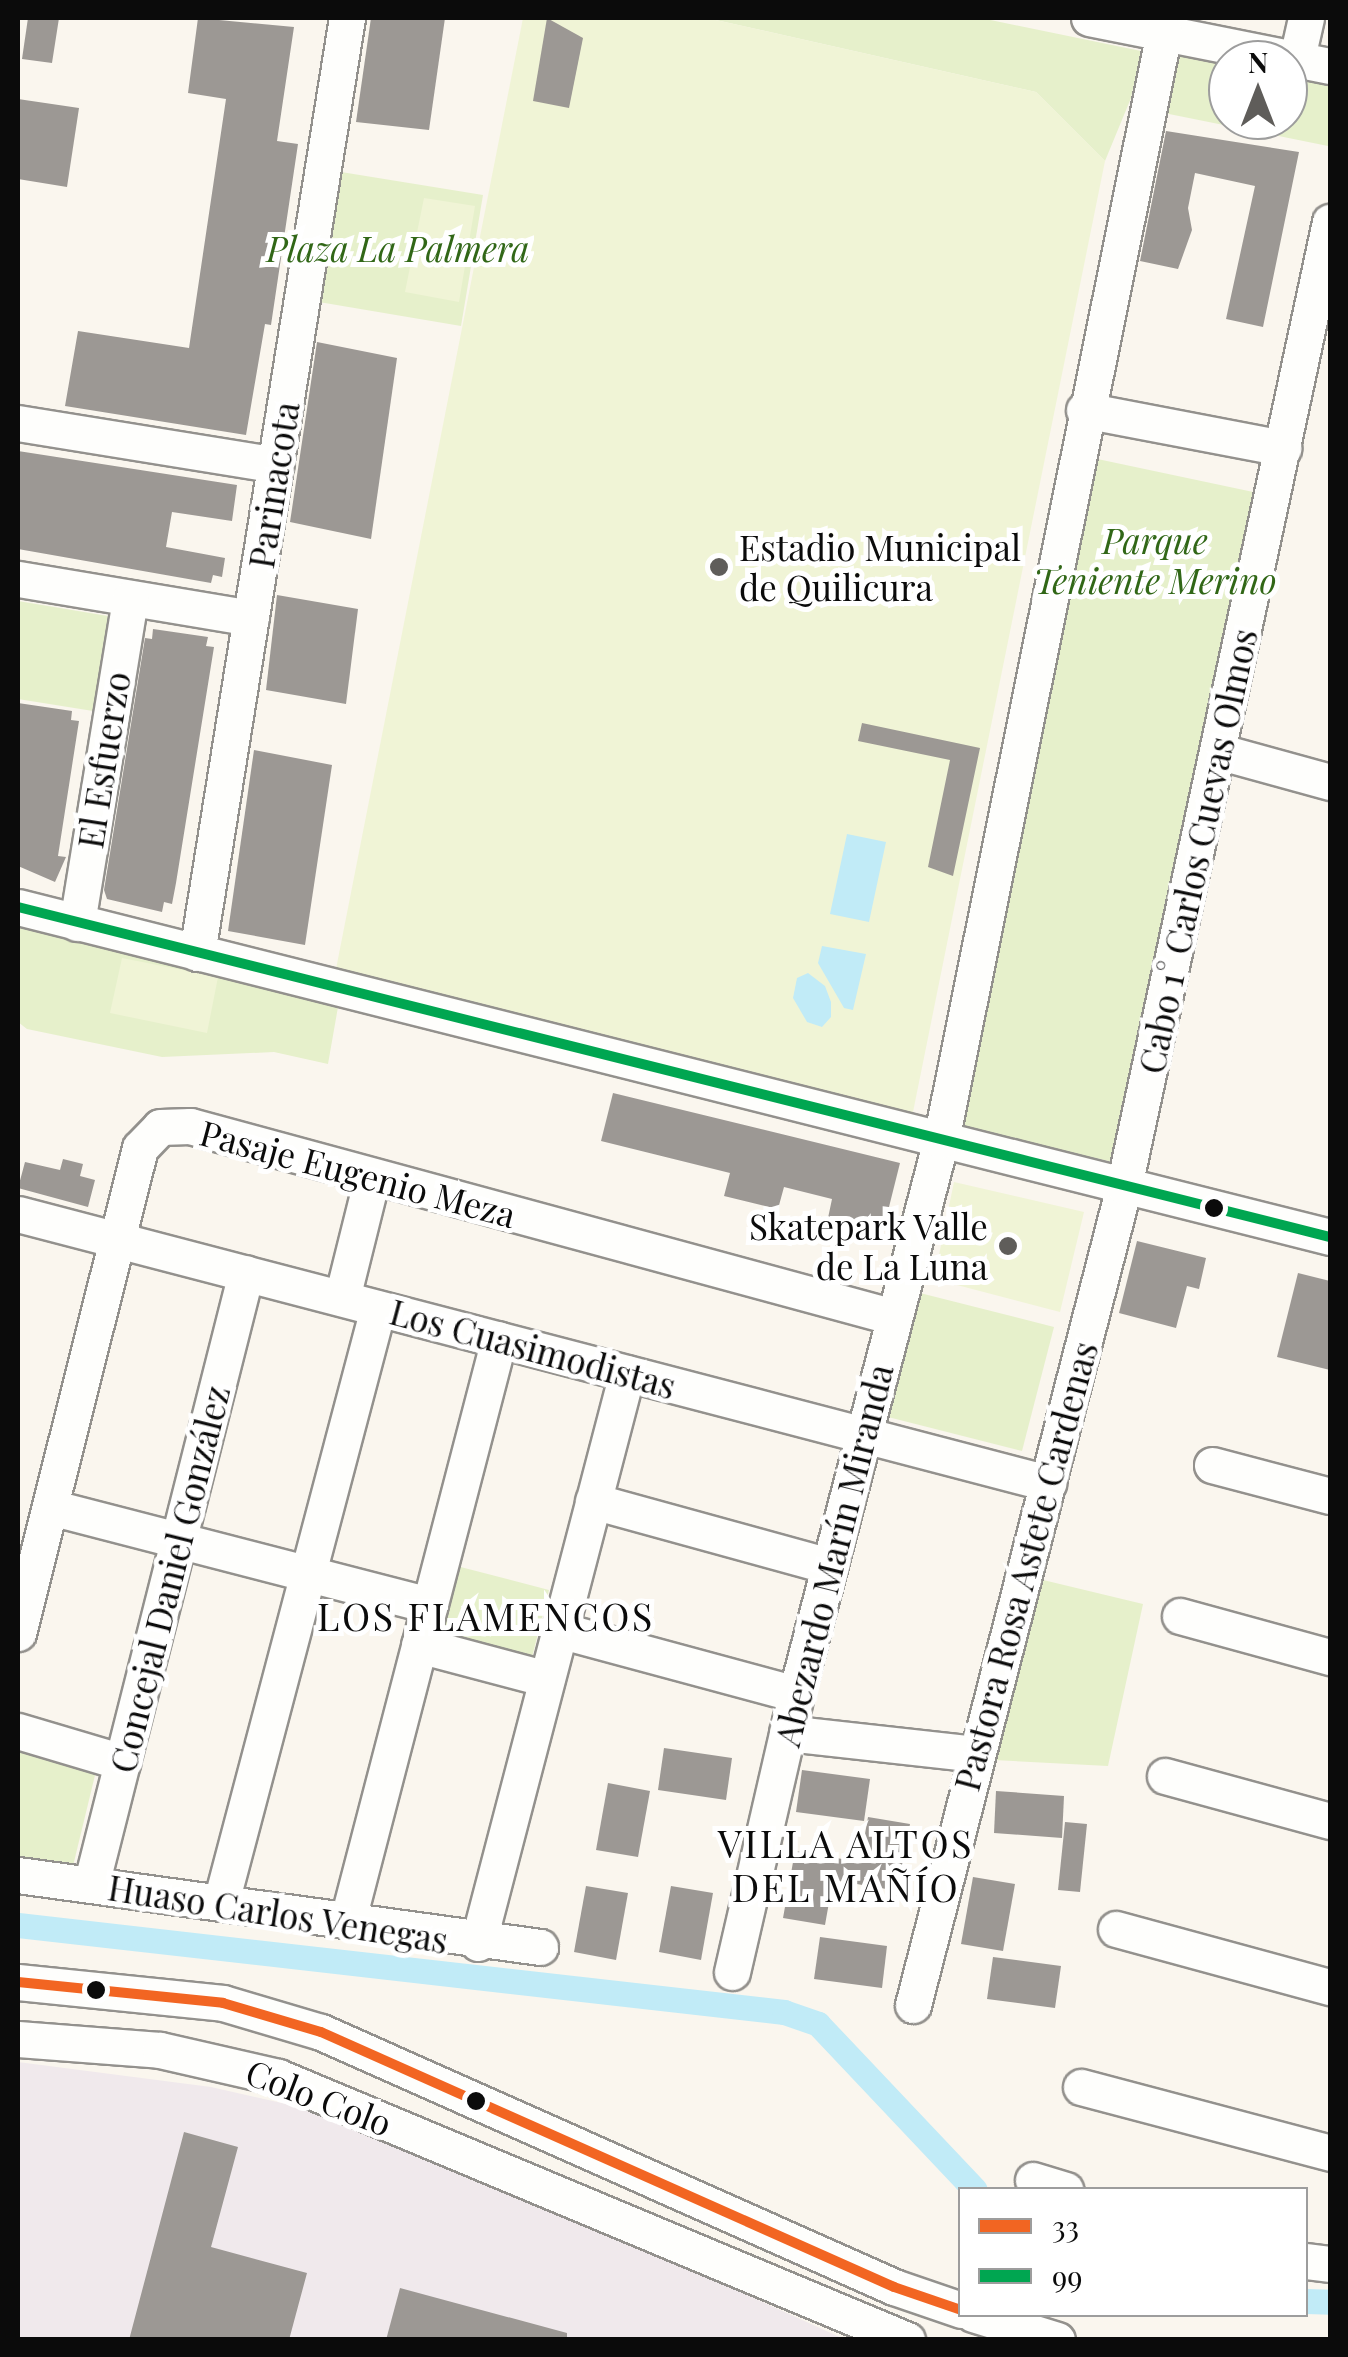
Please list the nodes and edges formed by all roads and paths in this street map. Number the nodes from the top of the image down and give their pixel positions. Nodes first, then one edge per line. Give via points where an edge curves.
1 (347, 18) edge
2 (1089, 18) edge
3 (1306, 18) edge
4 (1164, 32) junction
5 (1314, 62) edge
6 (1330, 222) edge
7 (1084, 410) junction
8 (18, 423) edge
9 (1283, 448) junction
10 (276, 465) junction
11 (18, 579) edge
12 (130, 598) junction
13 (251, 618) junction
14 (1221, 752) junction
15 (1330, 782) edge
16 (18, 907) edge
17 (77, 922) junction
18 (197, 953) junction
19 (941, 1140) junction
20 (372, 1178) junction
21 (1124, 1186) junction
22 (18, 1214) edge
23 (1330, 1237) edge
24 (119, 1240) junction
25 (246, 1274) junction
26 (342, 1298) junction
27 (378, 1308) junction
28 (894, 1316) junction
29 (499, 1339) junction
30 (627, 1373) junction
31 (862, 1434) junction
32 (1212, 1465) dead end
33 (1048, 1482) junction
34 (1330, 1496) edge
35 (593, 1501) junction
36 (50, 1506) junction
37 (178, 1540) junction
38 (27, 1556) edge
39 (829, 1566) junction
40 (308, 1573) junction
41 (430, 1605) junction
42 (1180, 1616) dead end
43 (560, 1630) junction
44 (18, 1633) edge
45 (420, 1646) junction
46 (1330, 1656) edge
47 (547, 1680) junction
48 (796, 1694) junction
49 (18, 1731) edge
50 (786, 1733) junction
51 (976, 1754) junction
52 (122, 1762) junction
53 (1166, 1776) dead end
54 (1330, 1821) edge
55 (18, 1876) edge
56 (91, 1884) junction
57 (221, 1902) junction
58 (348, 1919) junction
59 (1116, 1929) dead end
60 (478, 1943) junction
61 (540, 1947) dead end
62 (732, 1972) dead end
63 (18, 1982) edge
64 (1330, 1987) edge
65 (912, 2005) dead end
66 (18, 2039) edge
67 (1081, 2086) dead end
68 (1330, 2152) edge
69 (627, 2168) junction
70 (667, 2186) junction
71 (606, 2214) junction
72 (647, 2232) junction
73 (958, 2309) edge
74 (983, 2317) edge
75 (907, 2340) edge
76 (1057, 2340) edge

1 - 10 street, Parinacota
2 - 4 street
3 - 5 street
4 - 5 street
4 - 7 street, Abezardo Marín Miranda
6 - 9 street, Cabo 1° Carlos Cuevas Olmos
7 - 9 street
7 - 19 street, Abezardo Marín Miranda
8 - 10 street
9 - 14 street, Cabo 1° Carlos Cuevas Olmos
10 - 13 street, Parinacota
11 - 12 street
12 - 13 street
12 - 17 street, El Esfuerzo
13 - 18 street, Parinacota
14 - 15 street
14 - 21 street, Cabo 1° Carlos Cuevas Olmos
16 - 17 street
17 - 18 street
18 - 19 street
19 - 21 street
19 - 28 street, Abezardo Marín Miranda
20 - 24 street, Pasaje Eugenio Meza via 190,1126 160,1127 140,1148
20 - 26 street
20 - 28 street, Pasaje Eugenio Meza
21 - 23 street
21 - 33 street, Pastora Rosa Astete Cardenas
22 - 24 street, Los Cuasimodistas
24 - 25 street, Los Cuasimodistas
24 - 36 street, Pasaje Eugenio Meza
25 - 26 street, Los Cuasimodistas
25 - 37 street, Concejal Daniel González
26 - 27 street, Los Cuasimodistas
27 - 29 street, Los Cuasimodistas
27 - 40 street
28 - 31 street, Abezardo Marín Miranda
29 - 30 street, Los Cuasimodistas
29 - 41 street
30 - 31 street, Los Cuasimodistas
30 - 35 street
31 - 33 street, Los Cuasimodistas
31 - 39 street, Abezardo Marín Miranda
32 - 34 street
33 - 51 street, Pastora Rosa Astete Cardenas
35 - 39 street
35 - 43 street
36 - 37 street
36 - 38 street, Pasaje Eugenio Meza
37 - 40 street
37 - 52 street, Concejal Daniel González
38 - 44 street, Pasaje Eugenio Meza
39 - 48 street, Abezardo Marín Miranda
40 - 41 street
40 - 57 street
41 - 45 street
42 - 46 street
43 - 47 street
43 - 48 street
45 - 47 street
45 - 58 street
47 - 60 street
48 - 50 street, Abezardo Marín Miranda
49 - 52 street
50 - 51 street
50 - 62 street, Abezardo Marín Miranda
51 - 65 street, Pastora Rosa Astete Cardenas
52 - 56 street, Concejal Daniel González
53 - 54 street
55 - 56 street, Huaso Carlos Venegas
56 - 57 street, Huaso Carlos Venegas
57 - 58 street, Huaso Carlos Venegas
58 - 60 street, Huaso Carlos Venegas
59 - 64 street
60 - 61 street, Huaso Carlos Venegas
63 - 69 street, Colo Colo via 176,1996 276,2018
66 - 71 street, Colo Colo via 160,2050 278,2076
67 - 68 street
69 - 70 street, Colo Colo
69 - 71 street
70 - 72 street
70 - 73 street, Colo Colo
71 - 72 street, Colo Colo
72 - 75 street, Colo Colo
74 - 76 street

